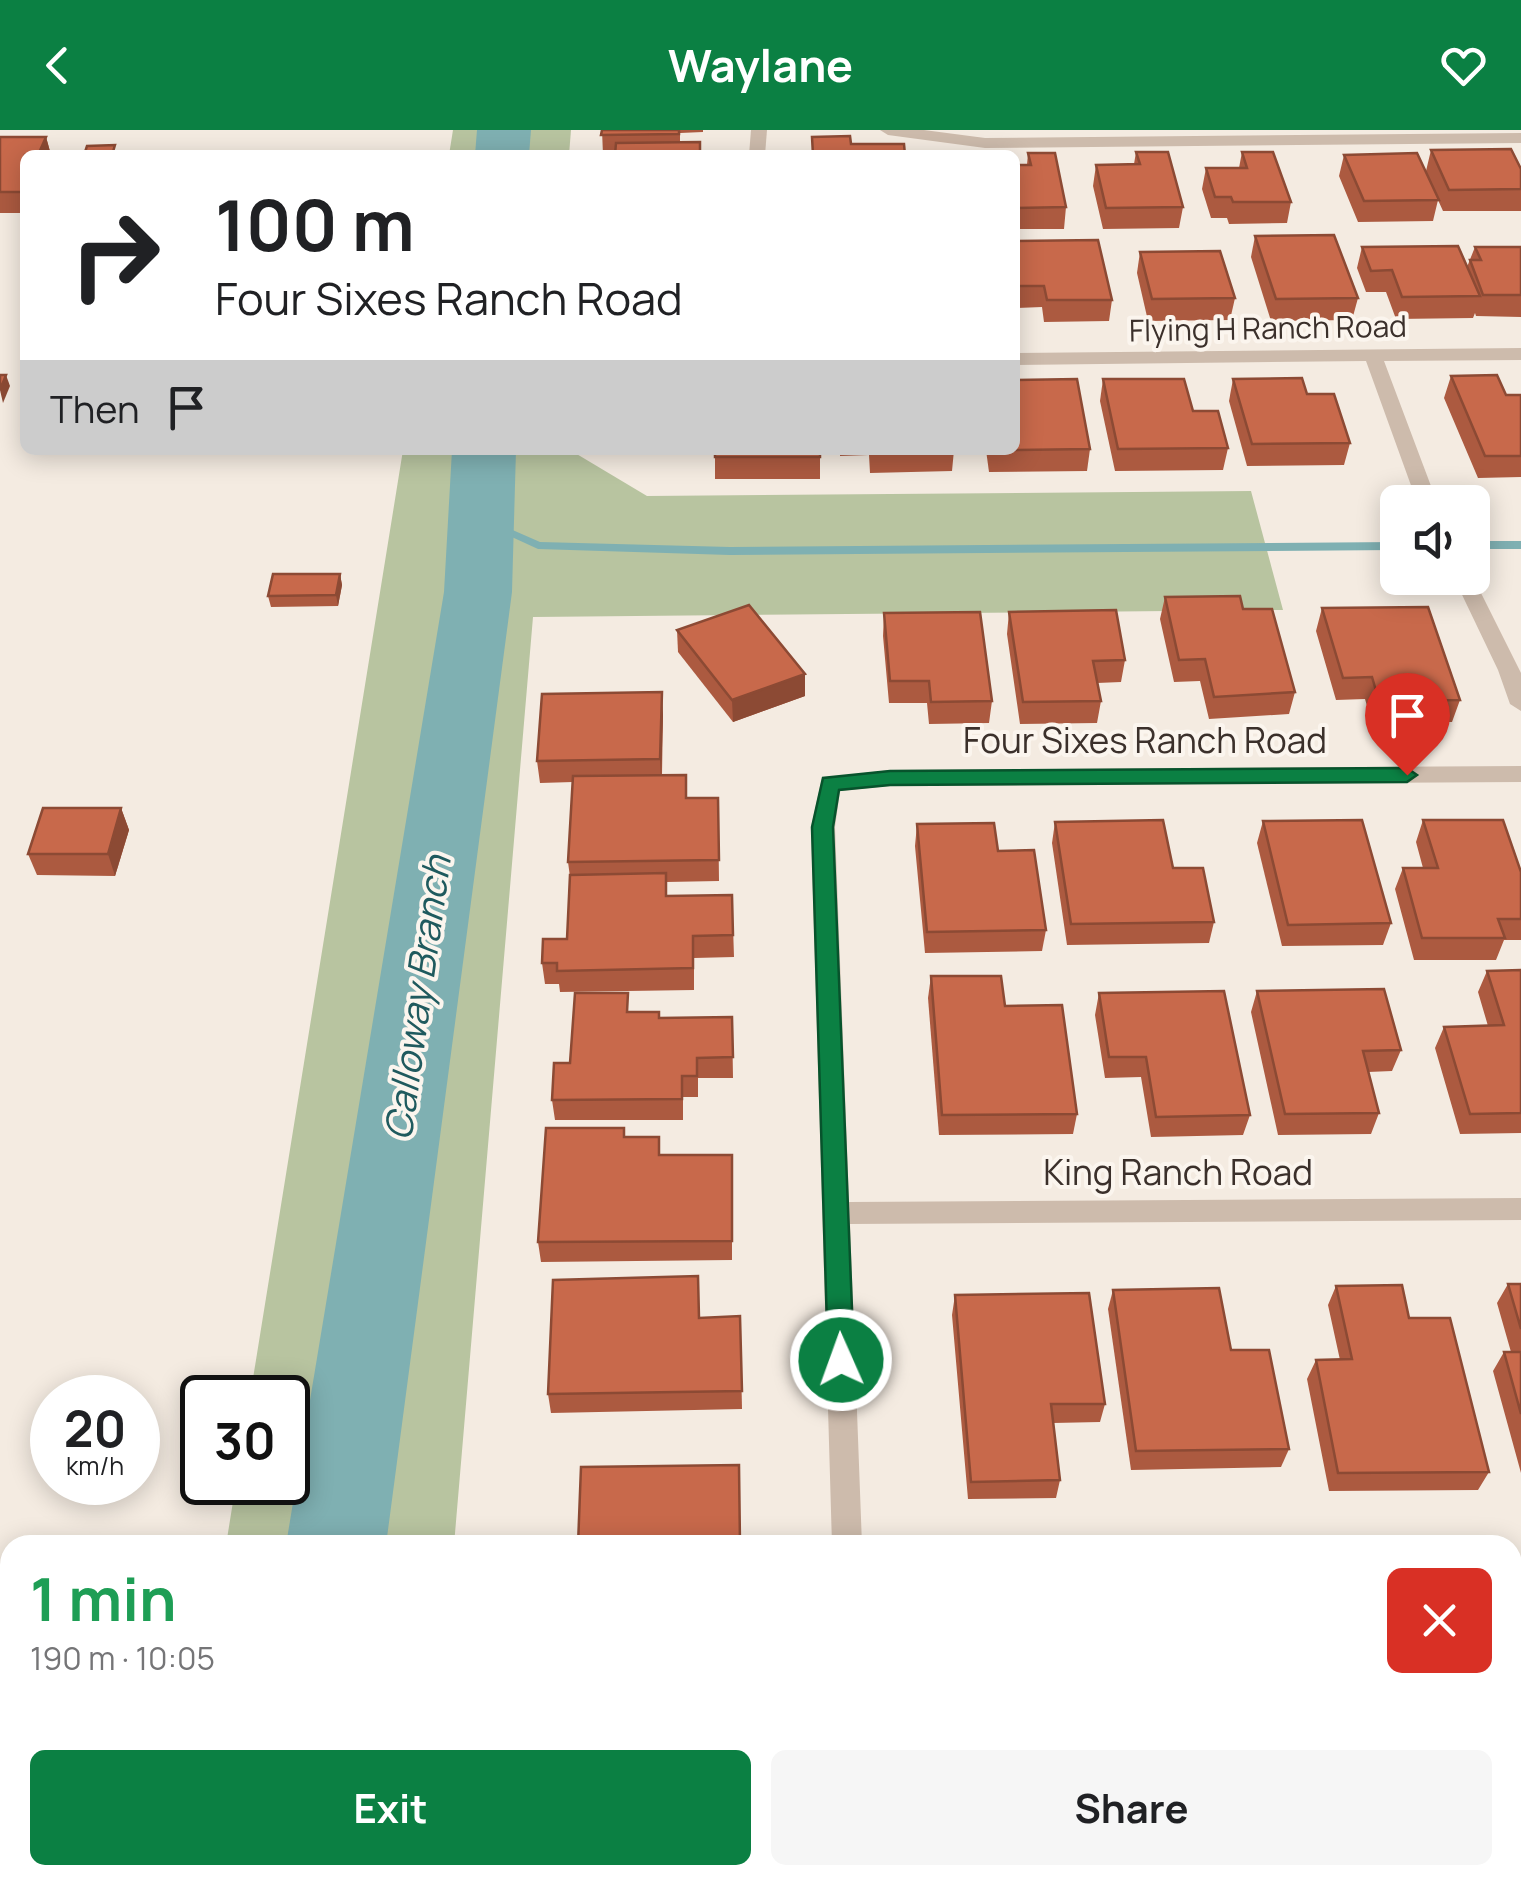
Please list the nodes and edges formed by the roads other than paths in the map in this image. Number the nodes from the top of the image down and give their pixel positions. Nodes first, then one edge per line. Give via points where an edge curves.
1 (888, 130) edge
2 (1521, 138) edge
3 (1521, 354) edge
4 (1373, 356) junction
5 (1020, 359) edge
6 (1420, 485) edge
7 (1472, 595) edge
8 (1521, 704) edge
9 (1521, 774) edge
10 (1521, 1209) edge
11 (836, 1213) junction
12 (847, 1535) edge

1 - 2 street via 985,143
3 - 4 street, Flying H Ranch Road
4 - 5 street, Flying H Ranch Road
4 - 6 street
7 - 8 street
9 - 11 street, Four Sixes Ranch Road via 890,778 830,784 823,827
10 - 11 street, King Ranch Road
11 - 12 street

